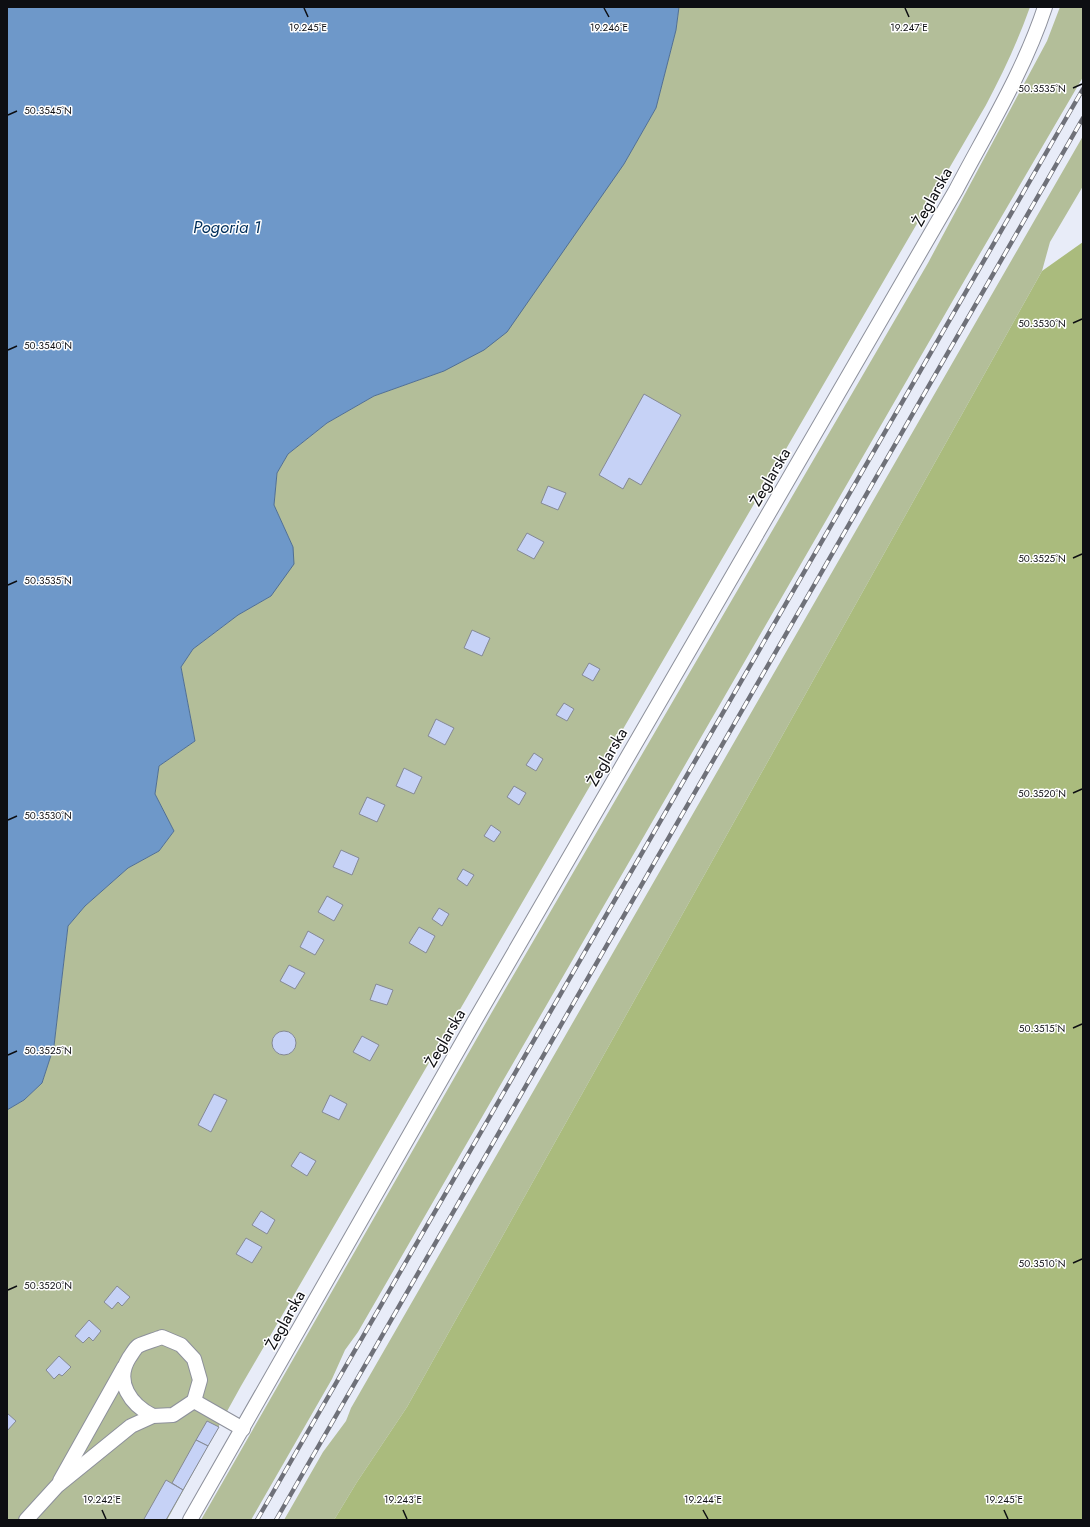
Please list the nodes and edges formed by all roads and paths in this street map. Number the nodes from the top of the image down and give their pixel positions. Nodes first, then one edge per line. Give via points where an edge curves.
1 (1045, 7) edge
2 (124, 1366) junction
3 (194, 1401) junction
4 (153, 1416) junction
5 (243, 1429) junction
6 (57, 1486) junction
7 (26, 1520) edge
8 (190, 1520) edge

1 - 5 lane, Żeglarska via 1014,80 948,203 498,981
2 - 3 lane via 137,1346 162,1337 181,1344 194,1359 200,1380
2 - 4 lane via 124,1384 130,1399 142,1411
2 - 6 lane
3 - 4 lane via 173,1415
3 - 5 lane
4 - 6 lane via 131,1426
5 - 8 lane, Żeglarska
6 - 7 lane

